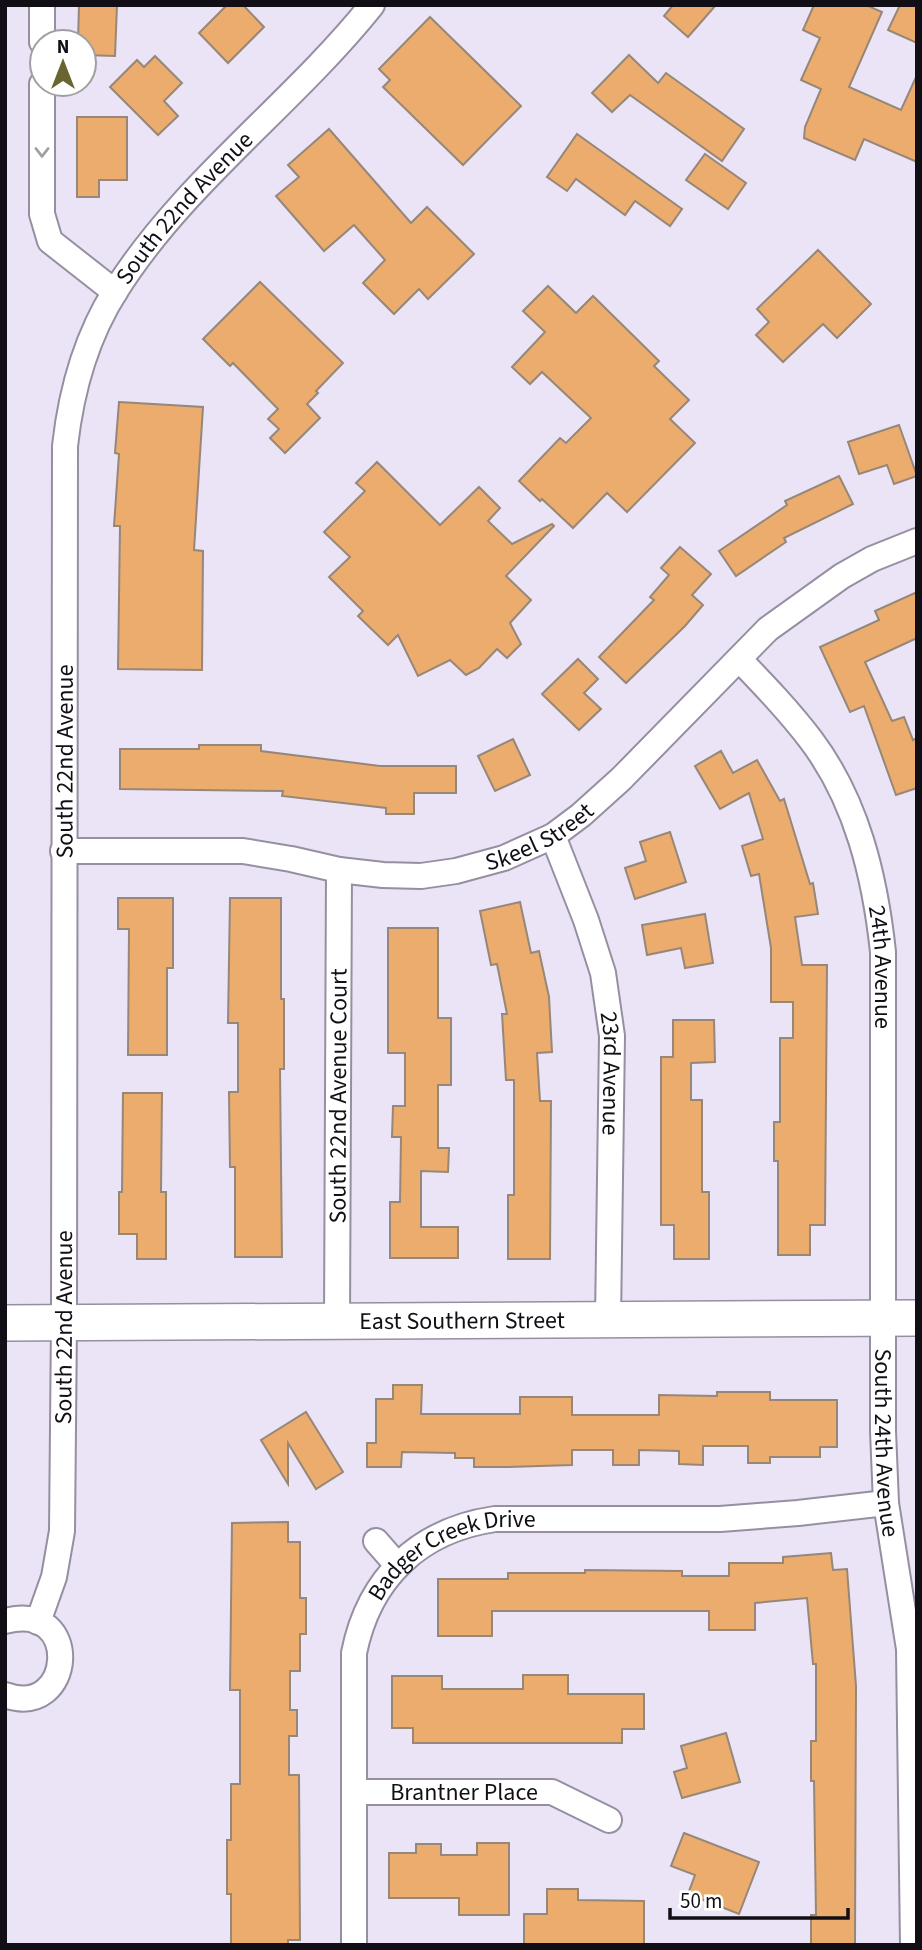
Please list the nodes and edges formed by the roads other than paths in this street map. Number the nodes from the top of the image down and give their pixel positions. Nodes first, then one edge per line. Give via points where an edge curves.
1 (42, 5) edge
2 (372, 5) edge
3 (42, 28) edge
4 (42, 98) edge
5 (114, 292) junction
6 (917, 541) edge
7 (739, 659) junction
8 (553, 836) junction
9 (63, 851) junction
10 (339, 870) junction
11 (882, 1318) junction
12 (917, 1318) edge
13 (608, 1321) junction
14 (64, 1322) junction
15 (337, 1322) junction
16 (5, 1323) edge
17 (887, 1503) junction
18 (376, 1541) dead end
19 (397, 1565) junction
20 (5, 1621) edge
21 (38, 1622) junction
22 (5, 1695) edge
23 (354, 1792) junction
24 (914, 1793) edge
25 (609, 1820) dead end
26 (354, 1945) edge
27 (913, 1945) edge

1 - 3 street
2 - 5 street, South 22nd Avenue via 322,64 174,213
4 -> 5 street via 44,226 50,241
5 - 9 street, South 22nd Avenue via 80,368 65,446
6 - 7 street, Skeel Street via 872,559 815,594 768,629
7 - 8 street, Skeel Street via 621,779
7 - 11 street, 24th Avenue via 798,723 831,770 858,827 879,912 883,952
8 - 10 street, Skeel Street via 504,858 456,871 408,876
8 - 13 street, 23rd Avenue via 603,973 611,1026
9 - 10 street, Skeel Street via 243,851
9 - 14 street, South 22nd Avenue
10 - 15 street, South 22nd Avenue Court
11 - 12 street, East Southern Street
11 - 13 street, East Southern Street
11 - 17 street, South 24th Avenue
13 - 15 street, East Southern Street
14 - 15 street, East Southern Street
14 - 16 street, East Southern Street
14 - 21 street, South 22nd Avenue via 62,1531 54,1577
17 - 19 street, Badger Creek Drive via 720,1519 495,1519 440,1534
17 - 24 street, South 24th Avenue via 909,1649
18 - 19 street
19 - 23 street, Badger Creek Drive via 369,1607 354,1653
20 - 21 street via 18,1617
21 - 22 street via 55,1635 60,1647 58,1675 39,1694 27,1698
23 - 25 street, Brantner Place via 552,1793
23 - 26 street, Badger Creek Drive
24 - 27 street, South 24th Avenue

